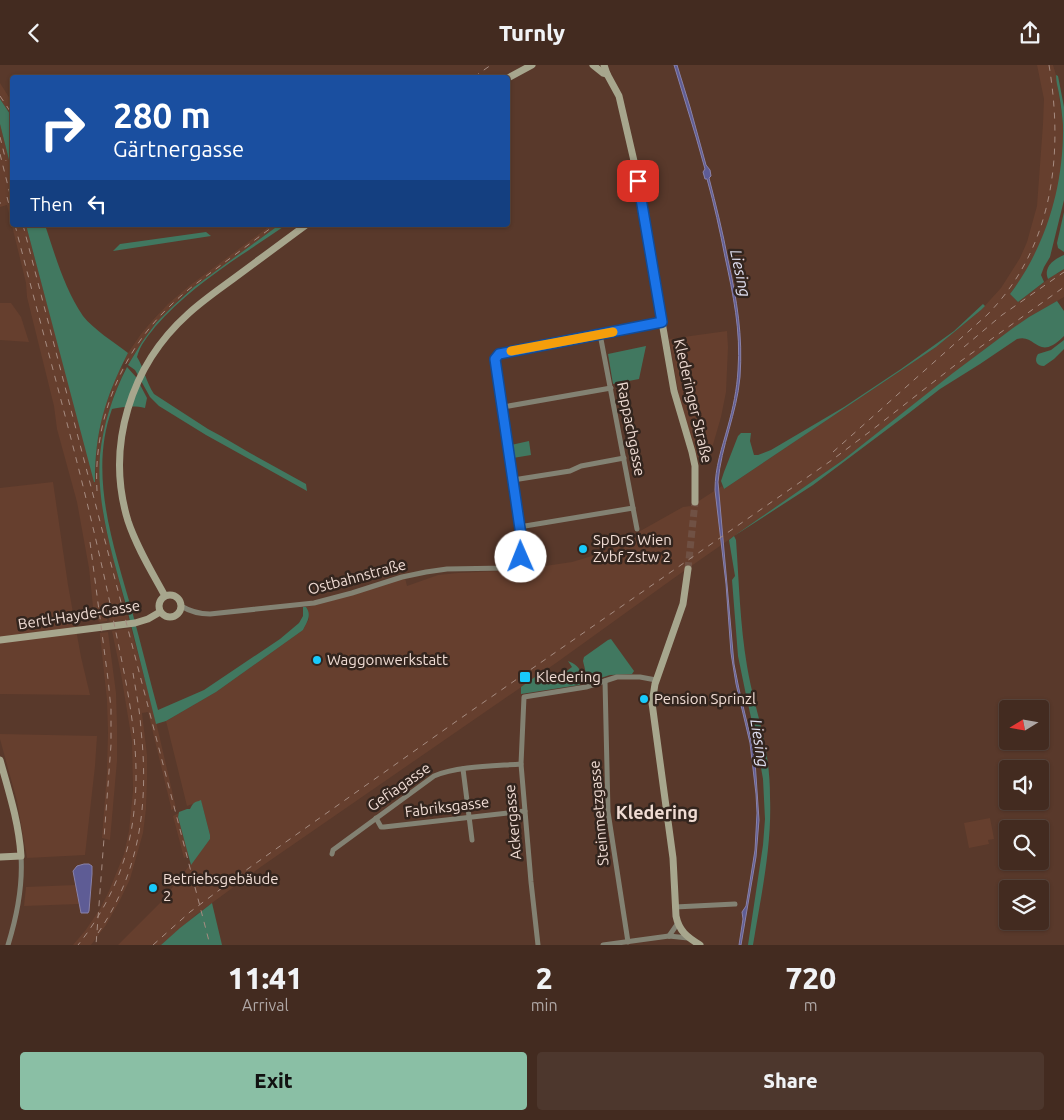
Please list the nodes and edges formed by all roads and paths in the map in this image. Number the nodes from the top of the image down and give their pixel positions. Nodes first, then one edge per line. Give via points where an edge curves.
1 (532, 65) edge
2 (593, 65) edge
3 (604, 65) edge
4 (607, 74) junction
5 (510, 77) edge
6 (303, 227) edge
7 (662, 322) junction
8 (600, 334) junction
9 (611, 388) junction
10 (502, 407) junction
11 (624, 457) junction
12 (513, 480) junction
13 (695, 502) tunnel mouth
14 (633, 508) junction
15 (519, 527) junction
16 (637, 529) dead end
17 (688, 569) tunnel mouth
18 (165, 596) junction
19 (181, 606) junction
20 (160, 612) junction
21 (0, 640) edge
22 (656, 680) junction
23 (605, 681) junction
24 (0, 760) edge
25 (521, 764) junction
26 (464, 769) junction
27 (525, 811) junction
28 (469, 817) junction
29 (376, 818) junction
30 (472, 840) dead end
31 (332, 854) dead end
32 (21, 856) junction
33 (0, 857) edge
34 (734, 904) dead end
35 (676, 907) junction
36 (678, 923) junction
37 (669, 936) junction
38 (688, 938) junction
39 (628, 942) junction
40 (8, 945) edge
41 (538, 945) edge
42 (603, 945) edge
43 (700, 945) edge

1 - 5 main road
2 - 4 main road, Klederinger Straße
3 - 4 main road, Klederinger Straße
4 - 7 main road, Klederinger Straße via 619,96 634,161
6 - 18 main road via 189,313 157,347 133,392 122,436 123,497 140,551
7 - 8 street
7 - 13 main road, Klederinger Straße via 674,391 695,466
8 - 9 street, Rappachgasse
8 - 10 street via 499,354 495,359
9 - 10 street
9 - 11 street, Rappachgasse
10 - 12 street
11 - 12 street via 570,471
11 - 14 street, Rappachgasse
12 - 15 street
14 - 15 street
14 - 16 street, Rappachgasse
15 - 19 street, Ostbahnstraße via 521,557 510,567 419,573 314,603 210,614
17 - 22 main road via 683,603
18 - 19 main road via 176,596
18 - 20 main road via 160,601
19 - 20 main road via 179,614 172,617 165,617
20 - 21 main road, Bertl-Hayde-Gasse via 135,623
22 - 23 street via 617,677
22 - 35 main road via 652,703
23 - 25 street, Ackergasse via 524,697
23 - 39 street, Steinmetzgasse via 608,812
24 - 32 main road via 12,803
25 - 26 street, Gefiagasse
25 - 27 street, Ackergasse
26 - 28 street
26 - 29 street, Gefiagasse via 434,775
27 - 28 street, Fabriksgasse
27 - 41 street, Ackergasse
28 - 29 street, Fabriksgasse via 384,827
28 - 30 street
29 - 31 street, Gefiagasse
32 - 33 main road
32 - 40 street via 20,897
34 - 35 street
35 - 36 main road
36 - 37 street
36 - 38 main road
37 - 38 street
37 - 39 street
38 - 43 main road
39 - 42 street

